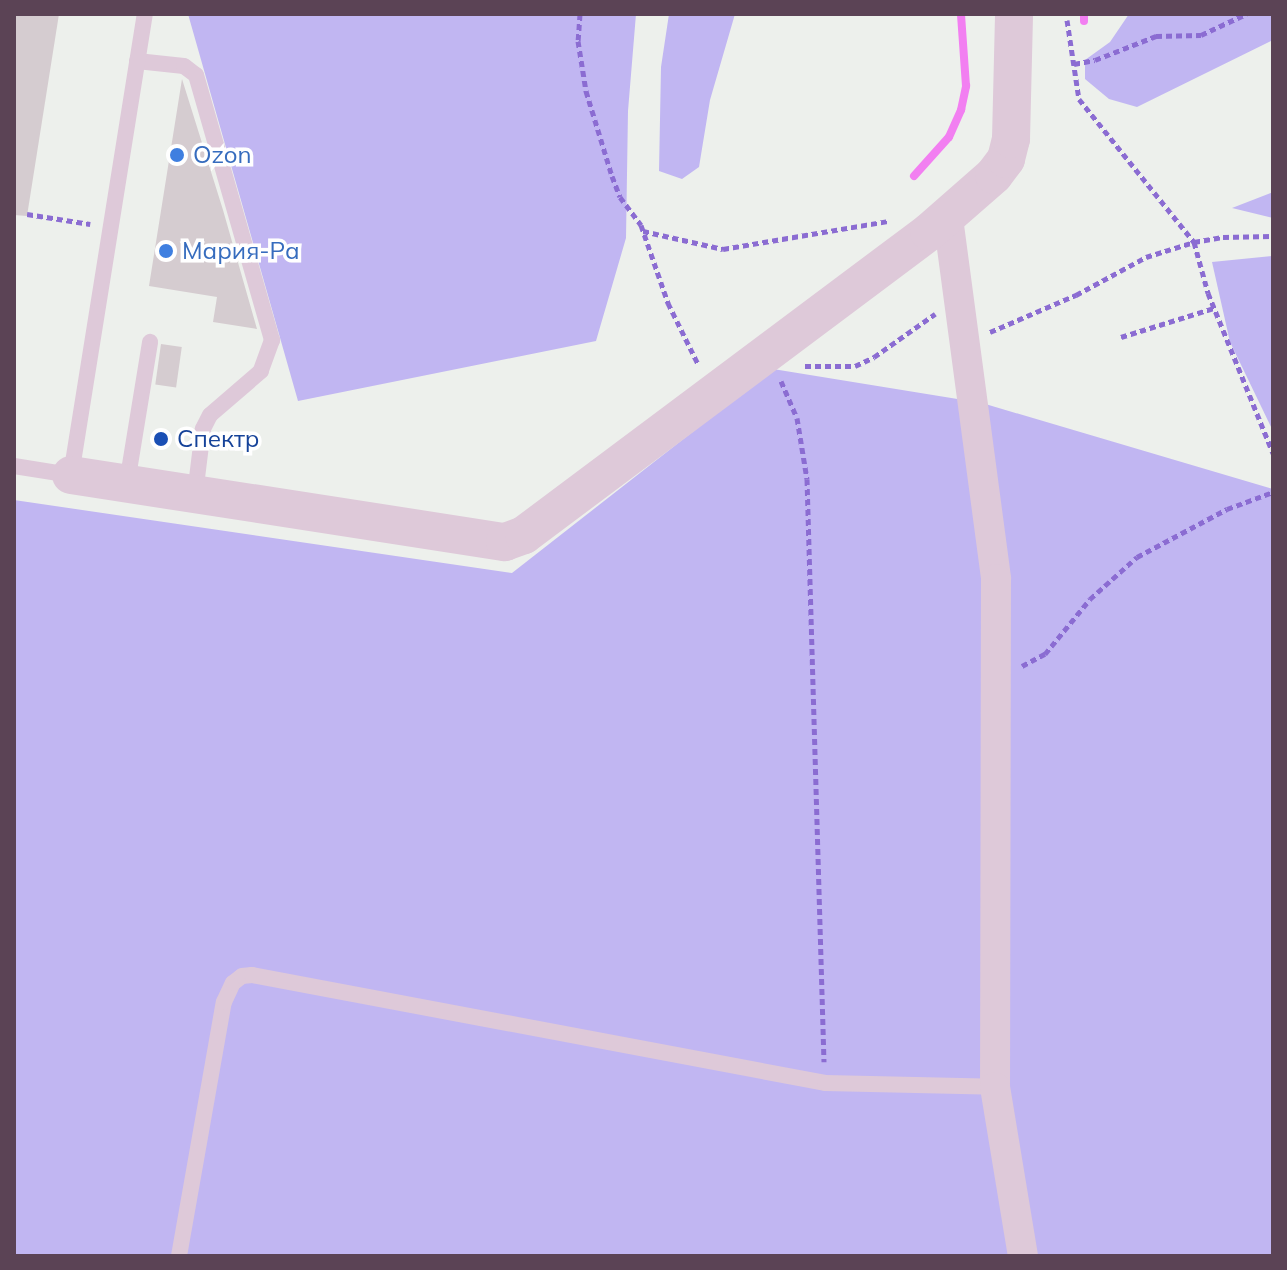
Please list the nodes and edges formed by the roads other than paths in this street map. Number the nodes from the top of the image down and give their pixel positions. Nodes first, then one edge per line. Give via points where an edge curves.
1 (145, 14) edge
2 (1014, 14) edge
3 (137, 61) junction
4 (948, 218) junction
5 (150, 342) dead end
6 (14, 466) edge
7 (71, 475) junction
8 (127, 483) junction
9 (195, 494) junction
10 (995, 1087) junction
11 (179, 1256) edge
12 (1023, 1256) edge

1 - 3 lane
2 - 4 street via 1006,159
3 - 7 lane
3 - 9 lane via 184,66 196,75 272,340 261,371 210,415 203,429
4 - 9 street via 543,524 505,542
4 - 10 street via 996,579
5 - 8 lane
6 - 7 lane
7 - 8 street
8 - 9 street
10 - 11 lane via 825,1083 242,976 224,1002
10 - 12 street

